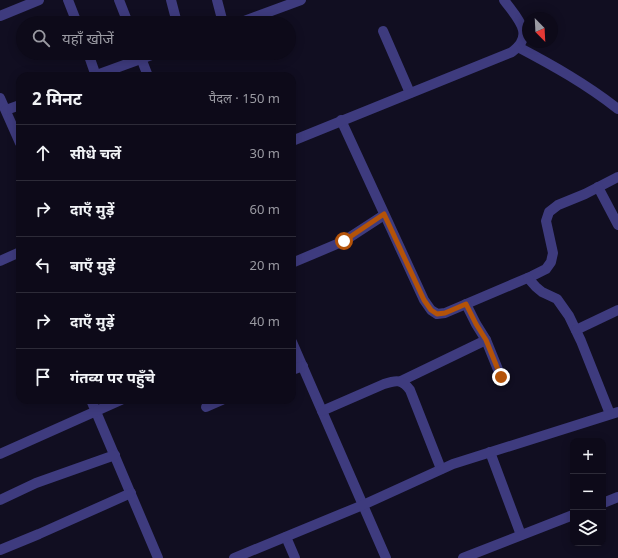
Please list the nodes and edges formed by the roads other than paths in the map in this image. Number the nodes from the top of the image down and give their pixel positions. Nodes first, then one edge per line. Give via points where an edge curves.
1 (39, 0) edge
2 (68, 0) edge
3 (119, 0) edge
4 (171, 0) edge
5 (217, 0) edge
6 (301, 0) edge
7 (504, 0) edge
8 (0, 16) edge
9 (74, 16) edge
10 (125, 16) edge
11 (175, 16) edge
12 (221, 16) edge
13 (258, 16) edge
14 (383, 31) dead end
15 (518, 47) junction
16 (90, 60) edge
17 (131, 60) edge
18 (142, 60) edge
19 (94, 72) edge
20 (104, 72) edge
21 (146, 72) edge
22 (410, 93) junction
23 (0, 98) edge
24 (16, 106) edge
25 (618, 109) edge
26 (6, 110) junction
27 (341, 120) junction
28 (16, 134) edge
29 (296, 139) edge
30 (618, 177) edge
31 (598, 187) junction
32 (384, 214) junction
33 (618, 225) edge
34 (16, 254) edge
35 (0, 261) edge
36 (296, 261) edge
37 (528, 278) junction
38 (466, 304) junction
39 (618, 310) edge
40 (576, 330) junction
41 (486, 340) junction
42 (296, 352) edge
43 (302, 366) junction
44 (296, 368) edge
45 (501, 377) dead end
46 (401, 381) junction
47 (93, 404) edge
48 (111, 404) edge
49 (213, 404) edge
50 (206, 407) dead end
51 (96, 410) junction
52 (322, 411) junction
53 (614, 413) edge
54 (490, 452) junction
55 (0, 454) edge
56 (115, 455) junction
57 (441, 469) junction
58 (131, 493) junction
59 (618, 497) edge
60 (0, 500) edge
61 (606, 502) edge
62 (363, 505) junction
63 (570, 516) edge
64 (521, 535) junction
65 (286, 537) junction
66 (0, 550) edge
67 (158, 558) edge
68 (234, 558) edge
69 (295, 558) edge
70 (386, 558) edge
71 (463, 558) edge

1 - 8 street
2 - 9 street
3 - 10 street
4 - 11 street
5 - 12 street
6 - 13 street
7 - 15 street via 521,24 524,33 524,40
14 - 22 street
15 - 22 street via 512,52
15 - 25 street via 565,72
16 - 19 street
17 - 20 street
18 - 21 street
22 - 27 street
23 - 26 street
24 - 26 street
26 - 28 street
27 - 29 street
27 - 32 street
30 - 31 street
31 - 33 street
31 - 37 street via 558,205 549,212 546,221 553,253 551,262 546,269
32 - 36 street via 344,241
32 - 38 street via 431,310 437,314 445,313
34 - 35 street
37 - 38 street
37 - 40 street via 542,292 562,304
38 - 41 street
39 - 40 street
40 - 53 street
41 - 45 street
41 - 46 street
42 - 43 street
43 - 44 street
43 - 52 street
46 - 52 street via 384,384
46 - 57 street via 410,390
47 - 51 street
48 - 51 street
49 - 50 street
51 - 55 street
51 - 56 street
52 - 62 street
53 - 54 street
54 - 57 street
54 - 64 street
56 - 58 street
56 - 60 street via 36,483
57 - 62 street
58 - 66 street
58 - 67 street
59 - 61 street
62 - 65 street
62 - 70 street
63 - 64 street
64 - 71 street
65 - 68 street
65 - 69 street

